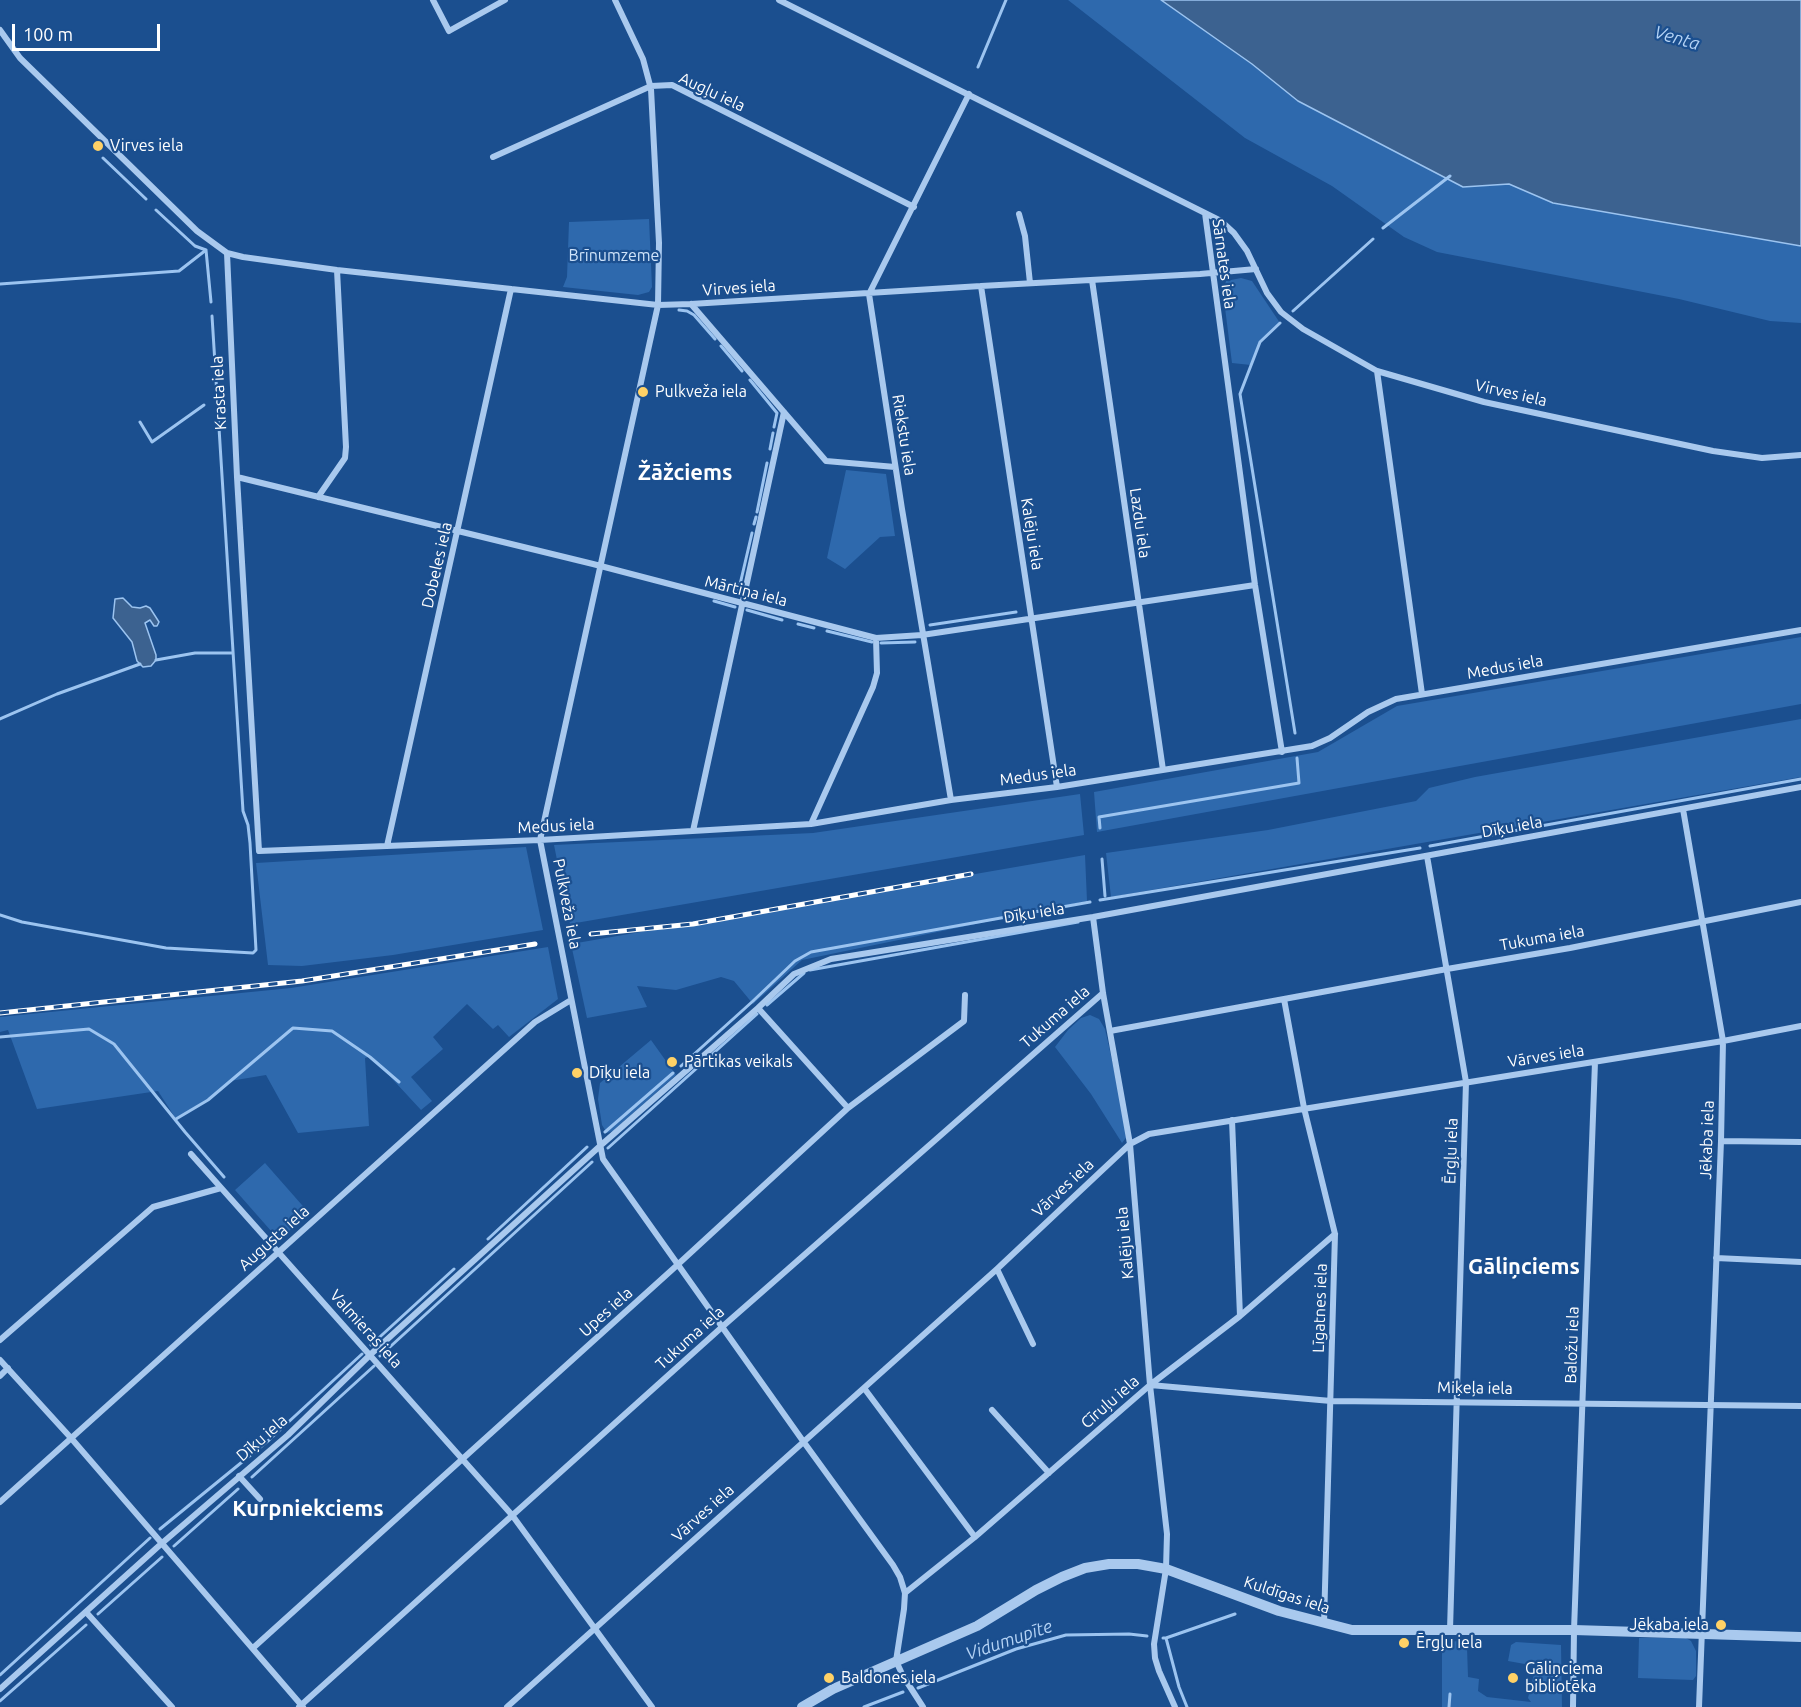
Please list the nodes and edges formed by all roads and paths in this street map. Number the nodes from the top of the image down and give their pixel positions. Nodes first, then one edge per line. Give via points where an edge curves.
1 (433, 0) edge
2 (504, 0) edge
3 (615, 0) edge
4 (779, 0) edge
5 (0, 30) edge
6 (651, 86) junction
7 (969, 94) junction
8 (493, 157) dead end
9 (914, 207) junction
10 (1205, 213) junction
11 (1019, 214) dead end
12 (227, 253) junction
13 (1256, 269) junction
14 (337, 270) junction
15 (1212, 274) junction
16 (1092, 280) junction
17 (1030, 284) junction
18 (981, 286) junction
19 (511, 289) junction
20 (869, 294) junction
21 (691, 304) junction
22 (658, 305) junction
23 (1377, 371) junction
24 (784, 412) junction
25 (1801, 455) edge
26 (895, 467) junction
27 (237, 477) junction
28 (318, 497) junction
29 (458, 531) junction
30 (600, 566) junction
31 (1256, 585) junction
32 (1138, 603) junction
33 (743, 604) junction
34 (1031, 619) junction
35 (1801, 630) edge
36 (922, 636) junction
37 (876, 638) junction
38 (1422, 694) junction
39 (1282, 752) junction
40 (1163, 770) junction
41 (1057, 787) junction
42 (1801, 787) edge
43 (951, 800) junction
44 (1683, 809) junction
45 (811, 824) junction
46 (693, 831) junction
47 (540, 840) junction
48 (387, 846) junction
49 (259, 850) joint
50 (1427, 856) junction
51 (1801, 902) edge
52 (1093, 917) junction
53 (1703, 922) junction
54 (1447, 969) junction
55 (1103, 993) junction
56 (965, 995) dead end
57 (1284, 999) junction
58 (571, 1000) junction
59 (758, 1008) junction
60 (1801, 1026) edge
61 (1110, 1032) junction
62 (1723, 1041) junction
63 (1595, 1062) junction
64 (1466, 1082) junction
65 (848, 1108) junction
66 (1304, 1108) junction
67 (1232, 1120) junction
68 (1721, 1141) junction
69 (1801, 1142) edge
70 (1130, 1144) junction
71 (600, 1146) junction
72 (191, 1154) dead end
73 (221, 1188) junction
74 (1335, 1234) junction
75 (279, 1251) junction
76 (1716, 1258) junction
77 (1801, 1262) edge
78 (678, 1265) junction
79 (997, 1269) junction
80 (1240, 1316) junction
81 (722, 1327) junction
82 (0, 1340) edge
83 (1033, 1344) dead end
84 (371, 1354) junction
85 (0, 1360) edge
86 (8, 1368) junction
87 (0, 1376) edge
88 (1150, 1385) junction
89 (864, 1388) junction
90 (1330, 1401) junction
91 (1456, 1401) junction
92 (1584, 1403) junction
93 (1711, 1405) junction
94 (1801, 1406) edge
95 (992, 1410) dead end
96 (71, 1438) junction
97 (803, 1441) junction
98 (462, 1458) junction
99 (1049, 1473) junction
100 (238, 1476) junction
101 (260, 1499) dead end
102 (0, 1502) edge
103 (512, 1515) junction
104 (975, 1537) junction
105 (161, 1544) junction
106 (1166, 1569) junction
107 (905, 1593) junction
108 (86, 1612) junction
109 (1324, 1623) junction
110 (595, 1628) junction
111 (1450, 1630) junction
112 (1574, 1630) junction
113 (1701, 1634) junction
114 (1801, 1637) edge
115 (253, 1648) junction
116 (896, 1661) junction
117 (0, 1689) edge
118 (301, 1706) edge
119 (172, 1707) edge
120 (507, 1707) edge
121 (652, 1707) edge
122 (802, 1707) edge
123 (923, 1707) edge
124 (1175, 1707) edge
125 (1573, 1707) edge
126 (1699, 1707) edge

1 - 2 street via 449,31
3 - 6 street, Pulkveža iela via 643,59
4 - 7 street, Sārnates iela
5 - 12 street via 20,57 197,231
6 - 8 street
6 - 9 street, Augļu iela via 672,85
6 - 22 street, Pulkveža iela
7 - 9 street
7 - 10 street, Sārnates iela
9 - 20 street
10 - 13 street, Virves iela via 1234,233
10 - 15 street, Sārnates iela
11 - 17 street
12 - 14 street, Virves iela
12 - 27 street, Krasta iela
13 - 15 street, Virves iela
13 - 23 street, Virves iela via 1281,312
14 - 19 street, Virves iela
14 - 28 street via 346,447 345,458
15 - 16 street, Virves iela
15 - 31 street, Sārnates iela
16 - 17 street, Virves iela
16 - 32 street, Lazdu iela
17 - 18 street, Virves iela
18 - 20 street, Virves iela
18 - 34 street, Kalēju iela
19 - 22 street, Virves iela
19 - 29 street, Dobeles iela
20 - 21 street, Virves iela
20 - 26 street, Riekstu iela
21 - 22 street, Virves iela
21 - 24 street
22 - 30 street, Pulkveža iela
23 - 25 street, Virves iela via 1484,402 1713,451 1762,458
23 - 38 street
24 - 26 street via 826,460
24 - 33 street
26 - 36 street, Riekstu iela
27 - 28 street, Mārtiņa iela
27 - 49 street, Krasta iela
28 - 29 street, Mārtiņa iela
29 - 30 street, Mārtiņa iela
29 - 48 street, Dobeles iela
30 - 33 street, Mārtiņa iela
30 - 47 street, Pulkveža iela
31 - 32 street, Mārtiņa iela
31 - 39 street, Sārnates iela
32 - 34 street, Mārtiņa iela
32 - 40 street, Lazdu iela
33 - 37 street, Mārtiņa iela
33 - 46 street
34 - 36 street, Mārtiņa iela
34 - 41 street, Kalēju iela
35 - 38 street, Medus iela
36 - 37 street, Mārtiņa iela
36 - 43 street, Riekstu iela
37 - 45 street via 877,673 873,687
38 - 39 street, Medus iela via 1383,704 1312,746
39 - 40 street, Medus iela
40 - 41 street, Medus iela
41 - 43 street, Medus iela
42 - 44 street, Dīķu iela
43 - 45 street, Medus iela
44 - 50 street, Dīķu iela
44 - 53 street, Jēkaba iela
45 - 46 street, Medus iela
46 - 47 street, Medus iela
47 - 48 street, Medus iela
47 - 58 street, Pulkveža iela
48 - 49 street, Medus iela
50 - 52 street, Dīķu iela
50 - 54 street, Ērgļu iela
51 - 53 street, Tukuma iela
52 - 55 street, Kalēju iela
52 - 59 street, Dīķu iela via 831,959 794,974
53 - 54 street, Tukuma iela
53 - 62 street, Jēkaba iela
54 - 57 street, Tukuma iela
54 - 64 street, Ērgļu iela
55 - 61 street, Kalēju iela
55 - 81 street, Tukuma iela
56 - 65 street, Upes iela via 964,1021
57 - 61 street, Tukuma iela
57 - 66 street, Līgatnes iela
58 - 71 street, Pulkveža iela
58 - 75 street, Augusta iela via 535,1022
59 - 65 street
59 - 71 street, Dīķu iela
60 - 62 street, Vārves iela
61 - 70 street, Kalēju iela
62 - 63 street, Vārves iela
62 - 68 street, Jēkaba iela
63 - 64 street, Vārves iela
63 - 92 street, Baložu iela
64 - 66 street, Vārves iela
64 - 91 street, Ērgļu iela
65 - 78 street, Upes iela
66 - 67 street, Vārves iela
66 - 74 street, Līgatnes iela
67 - 70 street, Vārves iela via 1149,1134
67 - 80 street
68 - 69 street
68 - 76 street, Jēkaba iela
70 - 79 street, Vārves iela
70 - 88 street, Kalēju iela
71 - 78 street, Pulkveža iela via 606,1165
71 - 84 street, Dīķu iela
72 - 73 street, Valmieras iela
73 - 75 street, Valmieras iela
73 - 82 street via 153,1207
74 - 80 street, Cīruļu iela
74 - 90 street, Līgatnes iela
75 - 84 street, Valmieras iela
75 - 96 street, Augusta iela
76 - 77 street
76 - 93 street, Jēkaba iela
78 - 81 street
78 - 98 street, Upes iela
79 - 83 street
79 - 89 street, Vārves iela
80 - 88 street, Cīruļu iela
81 - 97 street
81 - 103 street, Tukuma iela
84 - 98 street, Valmieras iela
84 - 100 street, Dīķu iela via 288,1435
85 - 86 street
86 - 87 street
86 - 96 street
88 - 90 street, Miķeļa iela
88 - 99 street, Cīruļu iela
88 - 106 street, Kalēju iela via 1167,1534
89 - 97 street, Vārves iela
89 - 104 street
90 - 91 street, Miķeļa iela
90 - 109 street, Līgatnes iela
91 - 92 street, Miķeļa iela
91 - 111 street, Ērgļu iela
92 - 93 street, Miķeļa iela
92 - 112 street, Baložu iela
93 - 94 street, Miķeļa iela
93 - 113 street, Jēkaba iela
95 - 99 street
96 - 102 street, Augusta iela
96 - 105 street
97 - 107 street via 893,1565
97 - 110 street, Vārves iela
98 - 103 street, Valmieras iela
98 - 115 street, Upes iela
99 - 104 street, Cīruļu iela
100 - 101 street
100 - 105 street, Dīķu iela
103 - 110 street, Valmieras iela
103 - 118 street, Tukuma iela
104 - 107 street, Cīruļu iela
105 - 108 street, Dīķu iela
105 - 115 street
106 - 109 street, Kuldīgas iela
106 - 116 street, Kuldīgas iela via 1138,1564 1085,1568 1036,1590 976,1626
106 - 124 street, Kalēju iela via 1154,1644 1155,1658
107 - 116 street
108 - 117 street, Dīķu iela
108 - 119 street
109 - 111 street, Kuldīgas iela via 1352,1630
110 - 120 street, Vārves iela
110 - 121 street, Valmieras iela
111 - 112 street, Kuldīgas iela
112 - 113 street, Kuldīgas iela
112 - 125 street, Baložu iela
113 - 114 street, Kuldīgas iela
113 - 126 street, Jēkaba iela
115 - 118 street
116 - 122 street, Kuldīgas iela
116 - 123 street

